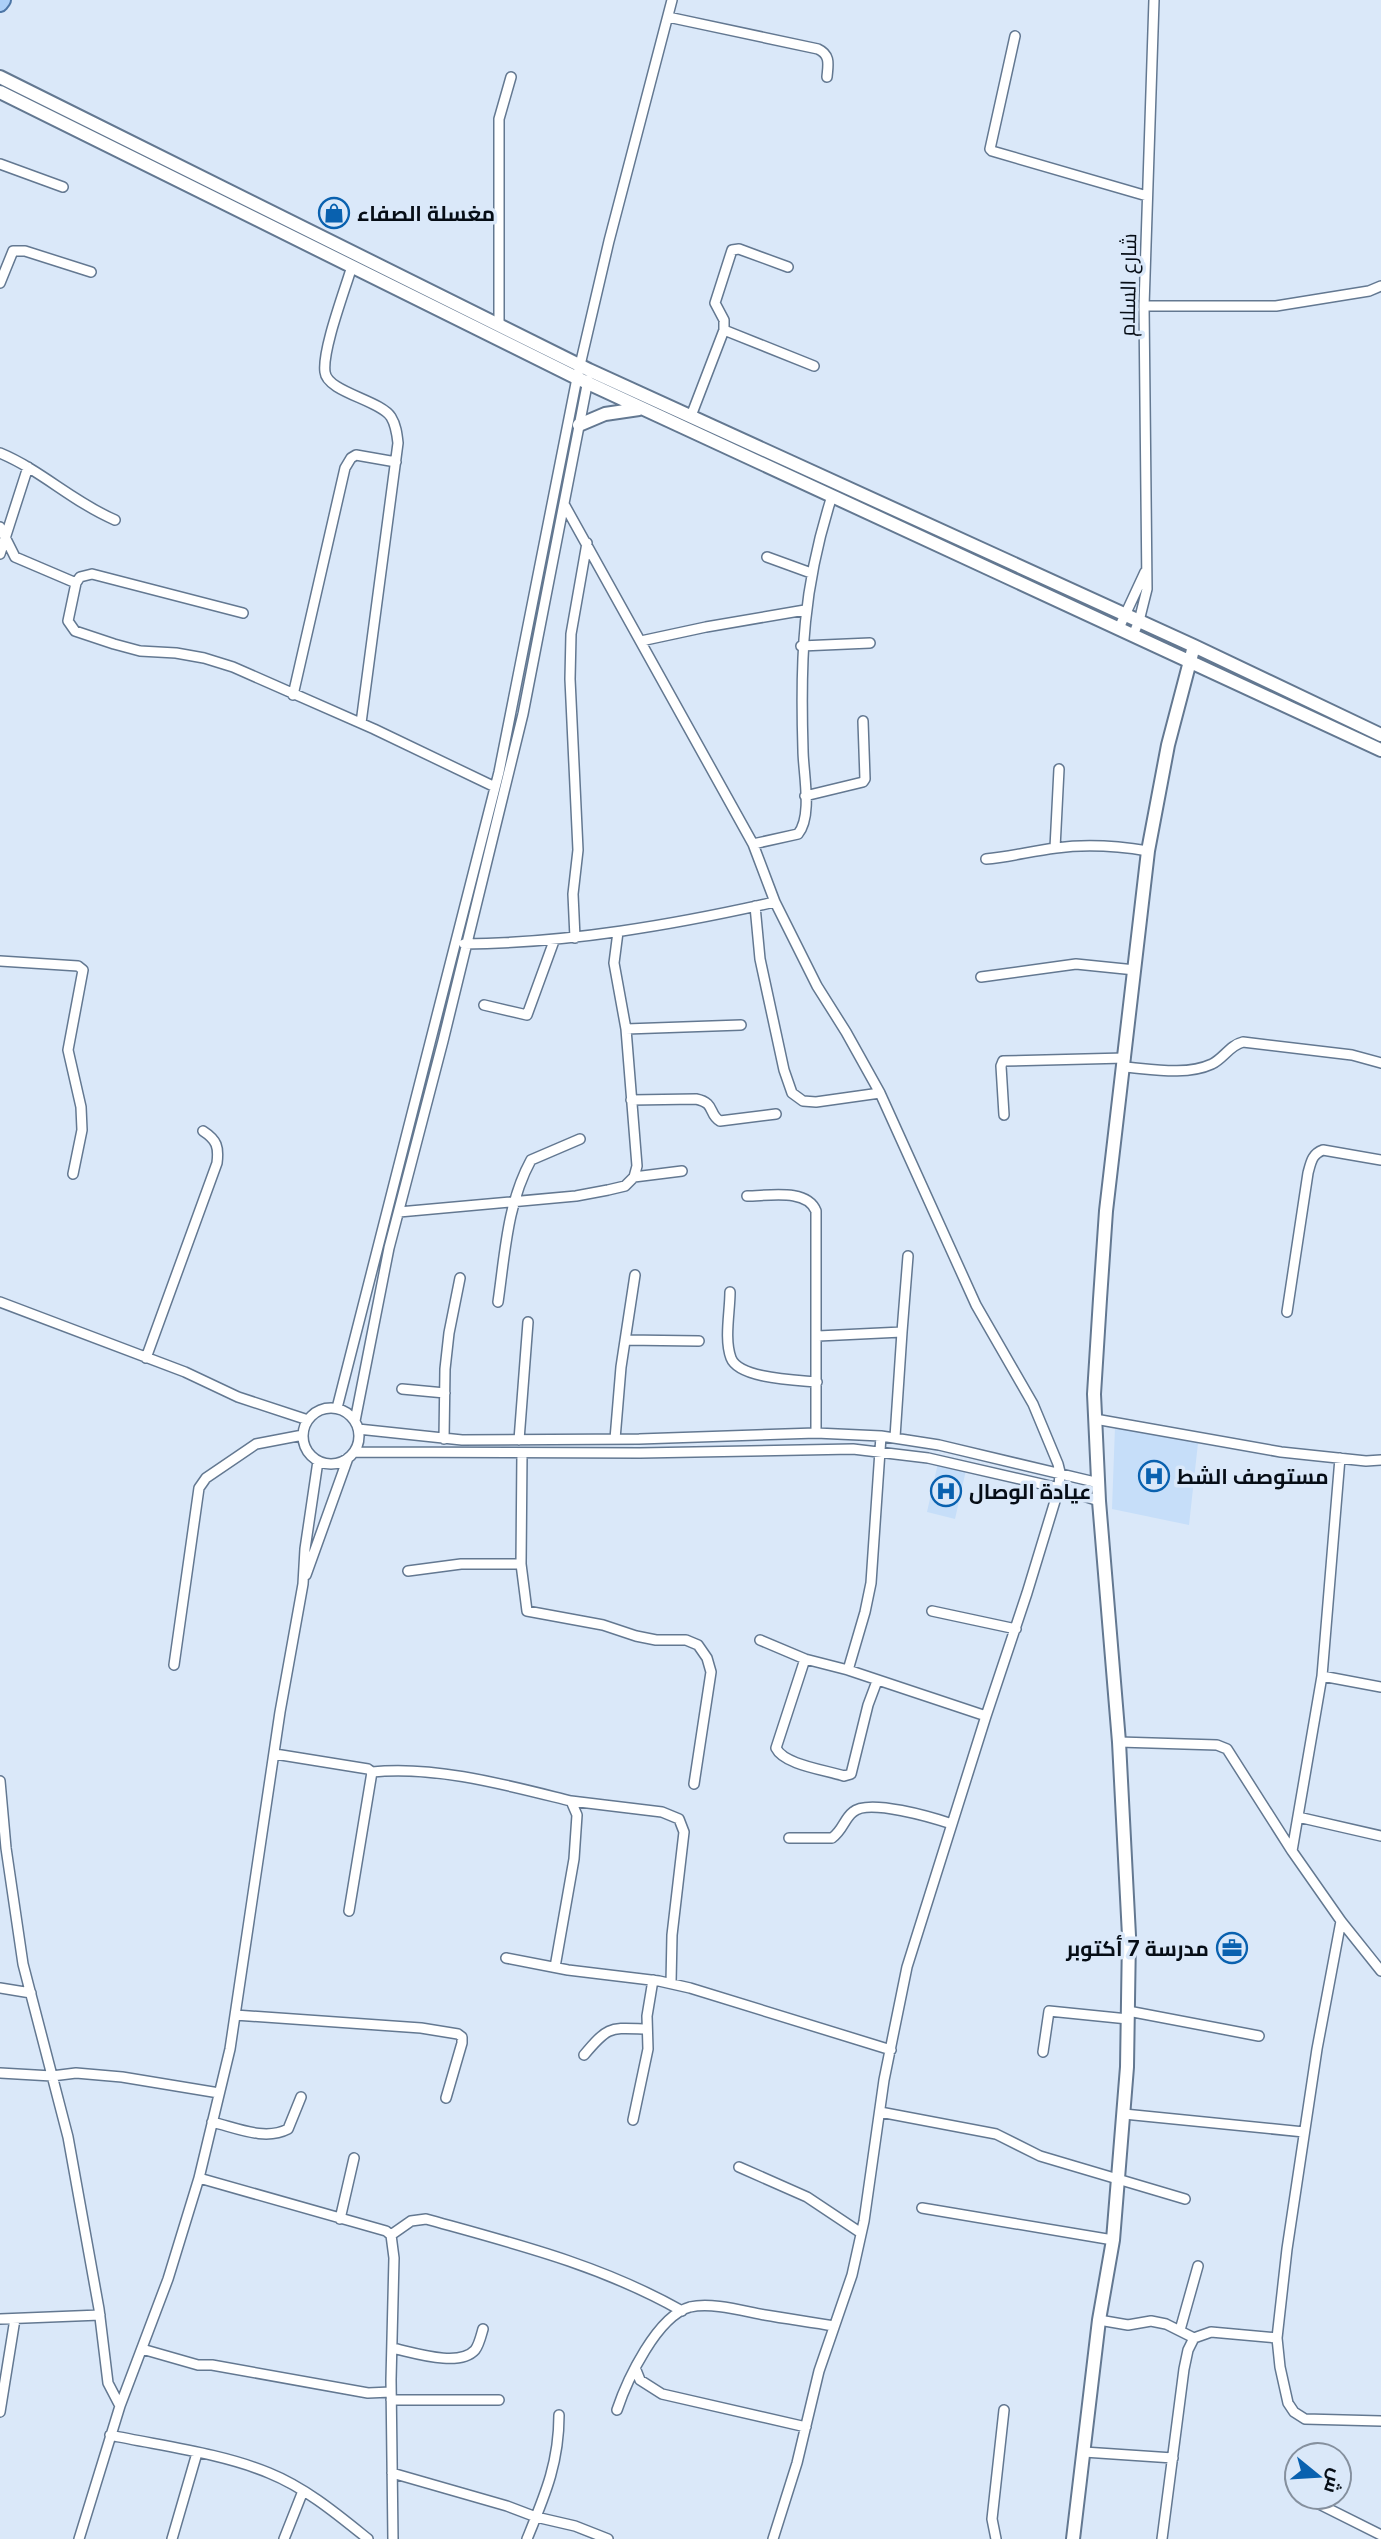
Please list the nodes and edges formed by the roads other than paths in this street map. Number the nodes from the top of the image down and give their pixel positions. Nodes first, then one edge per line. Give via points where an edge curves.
1 (672, 0) edge
2 (1154, 0) edge
3 (668, 17) junction
4 (1015, 36) dead end
5 (0, 77) edge
6 (511, 77) dead end
7 (827, 77) dead end
8 (0, 92) edge
9 (0, 164) edge
10 (63, 187) dead end
11 (1147, 196) junction
12 (352, 266) junction
13 (788, 267) dead end
14 (91, 272) dead end
15 (0, 283) edge
16 (1381, 286) edge
17 (1144, 306) junction
18 (499, 325) junction
19 (724, 330) junction
20 (814, 366) dead end
21 (584, 371) junction
22 (643, 409) junction
23 (691, 416) junction
24 (579, 425) junction
25 (0, 453) edge
26 (396, 462) junction
27 (28, 467) junction
28 (832, 496) junction
29 (564, 504) junction
30 (115, 520) dead end
31 (0, 527) edge
32 (6, 538) junction
33 (587, 543) junction
34 (0, 554) edge
35 (767, 557) dead end
36 (1146, 571) junction
37 (811, 573) junction
38 (76, 583) junction
39 (805, 610) junction
40 (243, 613) dead end
41 (1125, 614) junction
42 (1139, 621) junction
43 (1119, 628) junction
44 (1133, 635) junction
45 (641, 641) junction
46 (870, 643) dead end
47 (801, 646) junction
48 (1194, 646) junction
49 (1189, 660) junction
50 (293, 695) junction
51 (863, 721) dead end
52 (361, 723) junction
53 (1381, 734) edge
54 (1381, 750) edge
55 (1059, 769) dead end
56 (495, 787) junction
57 (806, 796) junction
58 (753, 845) junction
59 (1055, 848) junction
60 (1148, 851) junction
61 (986, 859) dead end
62 (775, 902) junction
63 (755, 906) junction
64 (618, 932) junction
65 (575, 938) junction
66 (554, 941) junction
67 (466, 944) junction
68 (455, 945) junction
69 (0, 961) edge
70 (1135, 970) junction
71 (981, 977) dead end
72 (484, 1005) dead end
73 (741, 1025) dead end
74 (626, 1029) junction
75 (1124, 1062) junction
76 (1381, 1063) edge
77 (880, 1093) junction
78 (631, 1100) junction
79 (775, 1114) dead end
80 (1004, 1115) dead end
81 (203, 1131) dead end
82 (580, 1139) dead end
83 (1381, 1160) edge
84 (682, 1171) dead end
85 (73, 1174) dead end
86 (634, 1177) junction
87 (747, 1196) dead end
88 (513, 1201) junction
89 (399, 1212) junction
90 (908, 1256) dead end
91 (635, 1275) dead end
92 (460, 1278) dead end
93 (730, 1292) dead end
94 (0, 1302) edge
95 (498, 1302) dead end
96 (1287, 1312) dead end
97 (528, 1322) dead end
98 (902, 1332) junction
99 (818, 1336) junction
100 (625, 1340) junction
101 (699, 1341) dead end
102 (146, 1358) junction
103 (817, 1382) junction
104 (402, 1390) dead end
105 (444, 1393) junction
106 (337, 1408) junction
107 (1095, 1419) junction
108 (308, 1420) junction
109 (356, 1425) junction
110 (816, 1433) junction
111 (303, 1435) junction
112 (881, 1436) junction
113 (895, 1437) junction
114 (444, 1439) junction
115 (615, 1439) junction
116 (519, 1440) junction
117 (880, 1451) junction
118 (522, 1453) junction
119 (351, 1455) junction
120 (1340, 1458) junction
121 (1000, 1459) junction
122 (1381, 1460) edge
123 (318, 1461) junction
124 (1060, 1472) junction
125 (997, 1474) junction
126 (1099, 1483) junction
127 (1059, 1488) junction
128 (1099, 1501) junction
129 (521, 1564) junction
130 (408, 1571) dead end
131 (303, 1584) junction
132 (932, 1611) dead end
133 (1016, 1629) junction
134 (760, 1640) dead end
135 (805, 1659) junction
136 (174, 1665) dead end
137 (848, 1670) junction
138 (1322, 1676) junction
139 (877, 1681) junction
140 (1381, 1687) edge
141 (986, 1716) junction
142 (1119, 1742) junction
143 (275, 1754) junction
144 (372, 1772) junction
145 (0, 1781) edge
146 (694, 1784) dead end
147 (571, 1801) junction
148 (1298, 1817) junction
149 (952, 1824) junction
150 (1381, 1836) edge
151 (789, 1838) dead end
152 (1292, 1851) junction
153 (349, 1911) dead end
154 (1341, 1920) junction
155 (506, 1958) dead end
156 (555, 1967) junction
157 (1381, 1971) edge
158 (653, 1980) junction
159 (671, 1983) junction
160 (0, 1988) edge
161 (31, 1993) junction
162 (235, 2015) junction
163 (1128, 2015) junction
164 (648, 2029) junction
165 (1259, 2036) dead end
166 (891, 2050) junction
167 (1043, 2052) dead end
168 (584, 2055) dead end
169 (0, 2073) edge
170 (52, 2076) junction
171 (219, 2094) junction
172 (300, 2097) dead end
173 (446, 2098) dead end
174 (880, 2112) junction
175 (1124, 2114) junction
176 (633, 2119) dead end
177 (212, 2122) junction
178 (1304, 2132) junction
179 (354, 2158) dead end
180 (738, 2167) dead end
181 (199, 2178) junction
182 (1118, 2180) junction
183 (1185, 2199) dead end
184 (922, 2208) dead end
185 (340, 2219) junction
186 (861, 2233) junction
187 (391, 2235) junction
188 (1113, 2240) junction
189 (1198, 2266) dead end
190 (682, 2312) junction
191 (100, 2315) junction
192 (0, 2319) edge
193 (15, 2319) junction
194 (1099, 2320) junction
195 (834, 2326) junction
196 (483, 2329) dead end
197 (1180, 2330) junction
198 (1194, 2338) junction
199 (1277, 2338) junction
200 (142, 2348) junction
201 (391, 2348) junction
202 (636, 2370) junction
203 (391, 2396) junction
204 (499, 2400) dead end
205 (120, 2406) junction
206 (617, 2410) dead end
207 (1004, 2410) dead end
208 (0, 2412) edge
209 (559, 2415) dead end
210 (1381, 2421) edge
211 (806, 2427) junction
212 (110, 2435) junction
213 (1084, 2452) junction
214 (197, 2453) junction
215 (1173, 2459) junction
216 (391, 2473) junction
217 (303, 2491) junction
218 (1333, 2511) edge
219 (536, 2517) junction
220 (1381, 2535) edge
221 (79, 2539) edge
222 (172, 2539) edge
223 (284, 2539) edge
224 (368, 2539) edge
225 (393, 2539) edge
226 (527, 2539) edge
227 (608, 2539) edge
228 (773, 2539) edge
229 (996, 2539) edge
230 (1073, 2539) edge
231 (1162, 2539) edge

1 - 3 street
2 - 11 street, شارع السلام
3 - 7 street via 818,49 829,59
3 - 21 street via 609,241
4 - 11 street via 990,149
5 - 18 main road
6 - 18 street via 499,119
8 - 12 main road
9 - 10 street
11 - 17 street, شارع السلام
12 - 21 main road
12 - 26 street via 325,372 330,382 391,417 397,432
13 - 19 street via 732,250 715,303
14 - 15 street via 17,250 8,258
16 - 17 street via 1276,306
17 - 36 street, شارع السلام
18 - 21 main road
19 - 20 street
19 - 23 street
21 - 22 main road
21 - 23 main road
21 - 24 street
21 - 56 street
22 - 24 main road via 605,414
22 - 28 main road
23 - 41 main road
24 - 29 street
25 - 27 street
26 - 50 street via 356,455 345,468
26 - 52 street
27 - 30 street via 82,504
27 - 32 street
28 - 37 street
28 - 43 main road
29 - 33 street
29 - 67 street via 523,714
31 - 32 street
32 - 34 street
32 - 38 street via 15,558
33 - 45 street
33 - 65 street via 571,634 578,850
35 - 37 street
36 - 41 street
36 - 42 street, شارع السلام via 1146,597
37 - 39 street
38 - 40 street via 92,574
38 - 50 street via 68,621 75,631 140,651 204,658
39 - 45 street
39 - 47 street
41 - 42 main road
41 - 43 street
42 - 44 street, شارع السلام
42 - 48 main road
43 - 44 main road
44 - 49 main road
45 - 58 street
46 - 47 street
47 - 57 street
48 - 49 main road
48 - 53 main road
49 - 54 main road
49 - 60 main road
50 - 52 street
51 - 57 street via 863,782
52 - 56 street
55 - 59 street
56 - 68 street
57 - 58 street via 798,834
58 - 62 street
59 - 60 street
59 - 61 street
60 - 70 main road
62 - 63 street
62 - 77 street
63 - 64 street
63 - 77 street via 760,959 792,1093 803,1101 816,1102
64 - 65 street
64 - 74 street via 614,963
65 - 66 street
66 - 67 street
66 - 72 street via 527,1015
67 - 68 street
67 - 89 street
68 - 106 street
69 - 85 street via 83,970 68,1050 82,1130
70 - 71 street via 1076,964
70 - 75 main road
73 - 74 street
74 - 78 street
75 - 76 street via 1194,1069 1211,1064 1243,1042 1352,1055
75 - 80 street via 1003,1061
75 - 107 main road via 1106,1211
77 - 124 street via 976,1305 1033,1404
78 - 79 street via 705,1101 720,1121
78 - 86 street
81 - 102 street via 218,1146 217,1163
82 - 88 street via 531,1160
83 - 96 street via 1323,1150 1312,1158
84 - 86 street
86 - 88 street via 625,1186 597,1192
87 - 99 street via 804,1197 813,1203
88 - 89 street
88 - 95 street
89 - 109 street
90 - 98 street
91 - 100 street
92 - 105 street
93 - 103 street via 729,1335 736,1365 754,1374
94 - 102 street
97 - 116 street
98 - 99 street
98 - 113 street
99 - 103 street
100 - 101 street
100 - 115 street
102 - 108 street via 238,1397
103 - 110 street
104 - 105 street
105 - 114 street
106 - 108 street via 320,1410
106 - 109 street
107 - 120 street
107 - 126 main road
108 - 111 street
109 - 114 street
109 - 119 street via 357,1445
110 - 112 street
110 - 115 street
111 - 123 street via 307,1450
111 - 136 street via 256,1444 206,1478 199,1488
112 - 113 street
112 - 117 street
113 - 121 street
114 - 116 street
115 - 116 street
117 - 118 street
117 - 125 street
117 - 137 street via 870,1583
118 - 119 street
118 - 129 street
119 - 123 street via 334,1464
119 - 131 street
120 - 122 street
120 - 138 street
121 - 124 street
121 - 125 street
123 - 131 street
124 - 126 street
124 - 127 street
125 - 127 street
126 - 128 main road
127 - 128 street
127 - 133 street
128 - 142 main road
129 - 130 street via 461,1564
129 - 146 street via 527,1611 698,1645 710,1672
131 - 143 street
132 - 133 street
133 - 141 street
134 - 135 street
135 - 137 street
135 - 139 street via 776,1748 788,1761 851,1774
137 - 139 street
138 - 140 street
138 - 148 street
139 - 141 street
141 - 149 street
142 - 152 street via 1227,1749
142 - 163 main road via 1129,1936
143 - 144 street
143 - 162 street
144 - 147 street via 398,1769 492,1782
144 - 153 street
145 - 161 street via 6,1848
147 - 156 street via 577,1815 574,1859
147 - 159 street via 663,1812 679,1819 684,1832
148 - 150 street
148 - 152 street
149 - 151 street via 907,1811 858,1809 832,1838
149 - 166 street via 907,1967
152 - 154 street
154 - 157 street
154 - 178 street
155 - 156 street
156 - 158 street
158 - 159 street
158 - 164 street
159 - 166 street
160 - 161 street
161 - 170 street
162 - 171 street
162 - 173 street via 458,2034 462,2043
163 - 165 street
163 - 167 street via 1049,2011
163 - 175 main road
164 - 168 street via 610,2029
164 - 176 street
166 - 174 street
169 - 170 street
170 - 171 street via 122,2077
170 - 191 street via 82,2206
171 - 177 street
172 - 177 street via 288,2129 277,2134
174 - 182 street via 996,2134 1040,2156
174 - 186 street
175 - 178 street
175 - 182 main road
177 - 181 street
178 - 199 street
179 - 185 street
180 - 186 street via 807,2197
181 - 185 street
181 - 200 street
182 - 183 street
182 - 188 main road
184 - 188 street
185 - 187 street
186 - 195 street
187 - 190 street via 403,2225 426,2219 549,2252
187 - 201 street
188 - 194 main road
189 - 197 street
190 - 195 street via 690,2307 726,2307
190 - 202 street via 656,2335
191 - 193 street
191 - 205 street via 108,2383
192 - 193 street
193 - 208 street
194 - 197 street via 1128,2325 1151,2321
194 - 213 main road
195 - 211 street
196 - 201 street via 476,2349 465,2357 450,2359
197 - 198 street
198 - 199 street via 1212,2332
198 - 215 street via 1185,2359
199 - 210 street via 1288,2403 1294,2412 1305,2418
200 - 203 street via 198,2365
200 - 205 street
201 - 203 street
202 - 206 street
202 - 211 street via 640,2379 662,2394
203 - 204 street
203 - 216 street
205 - 212 street
207 - 229 street via 992,2519
209 - 219 street via 555,2466
211 - 228 street
212 - 214 street
212 - 221 street
213 - 215 street
213 - 230 main road
214 - 217 street via 268,2473
214 - 222 street
215 - 231 street
216 - 219 street
216 - 225 street
217 - 223 street
217 - 224 street
218 - 220 street
219 - 226 street
219 - 227 street

